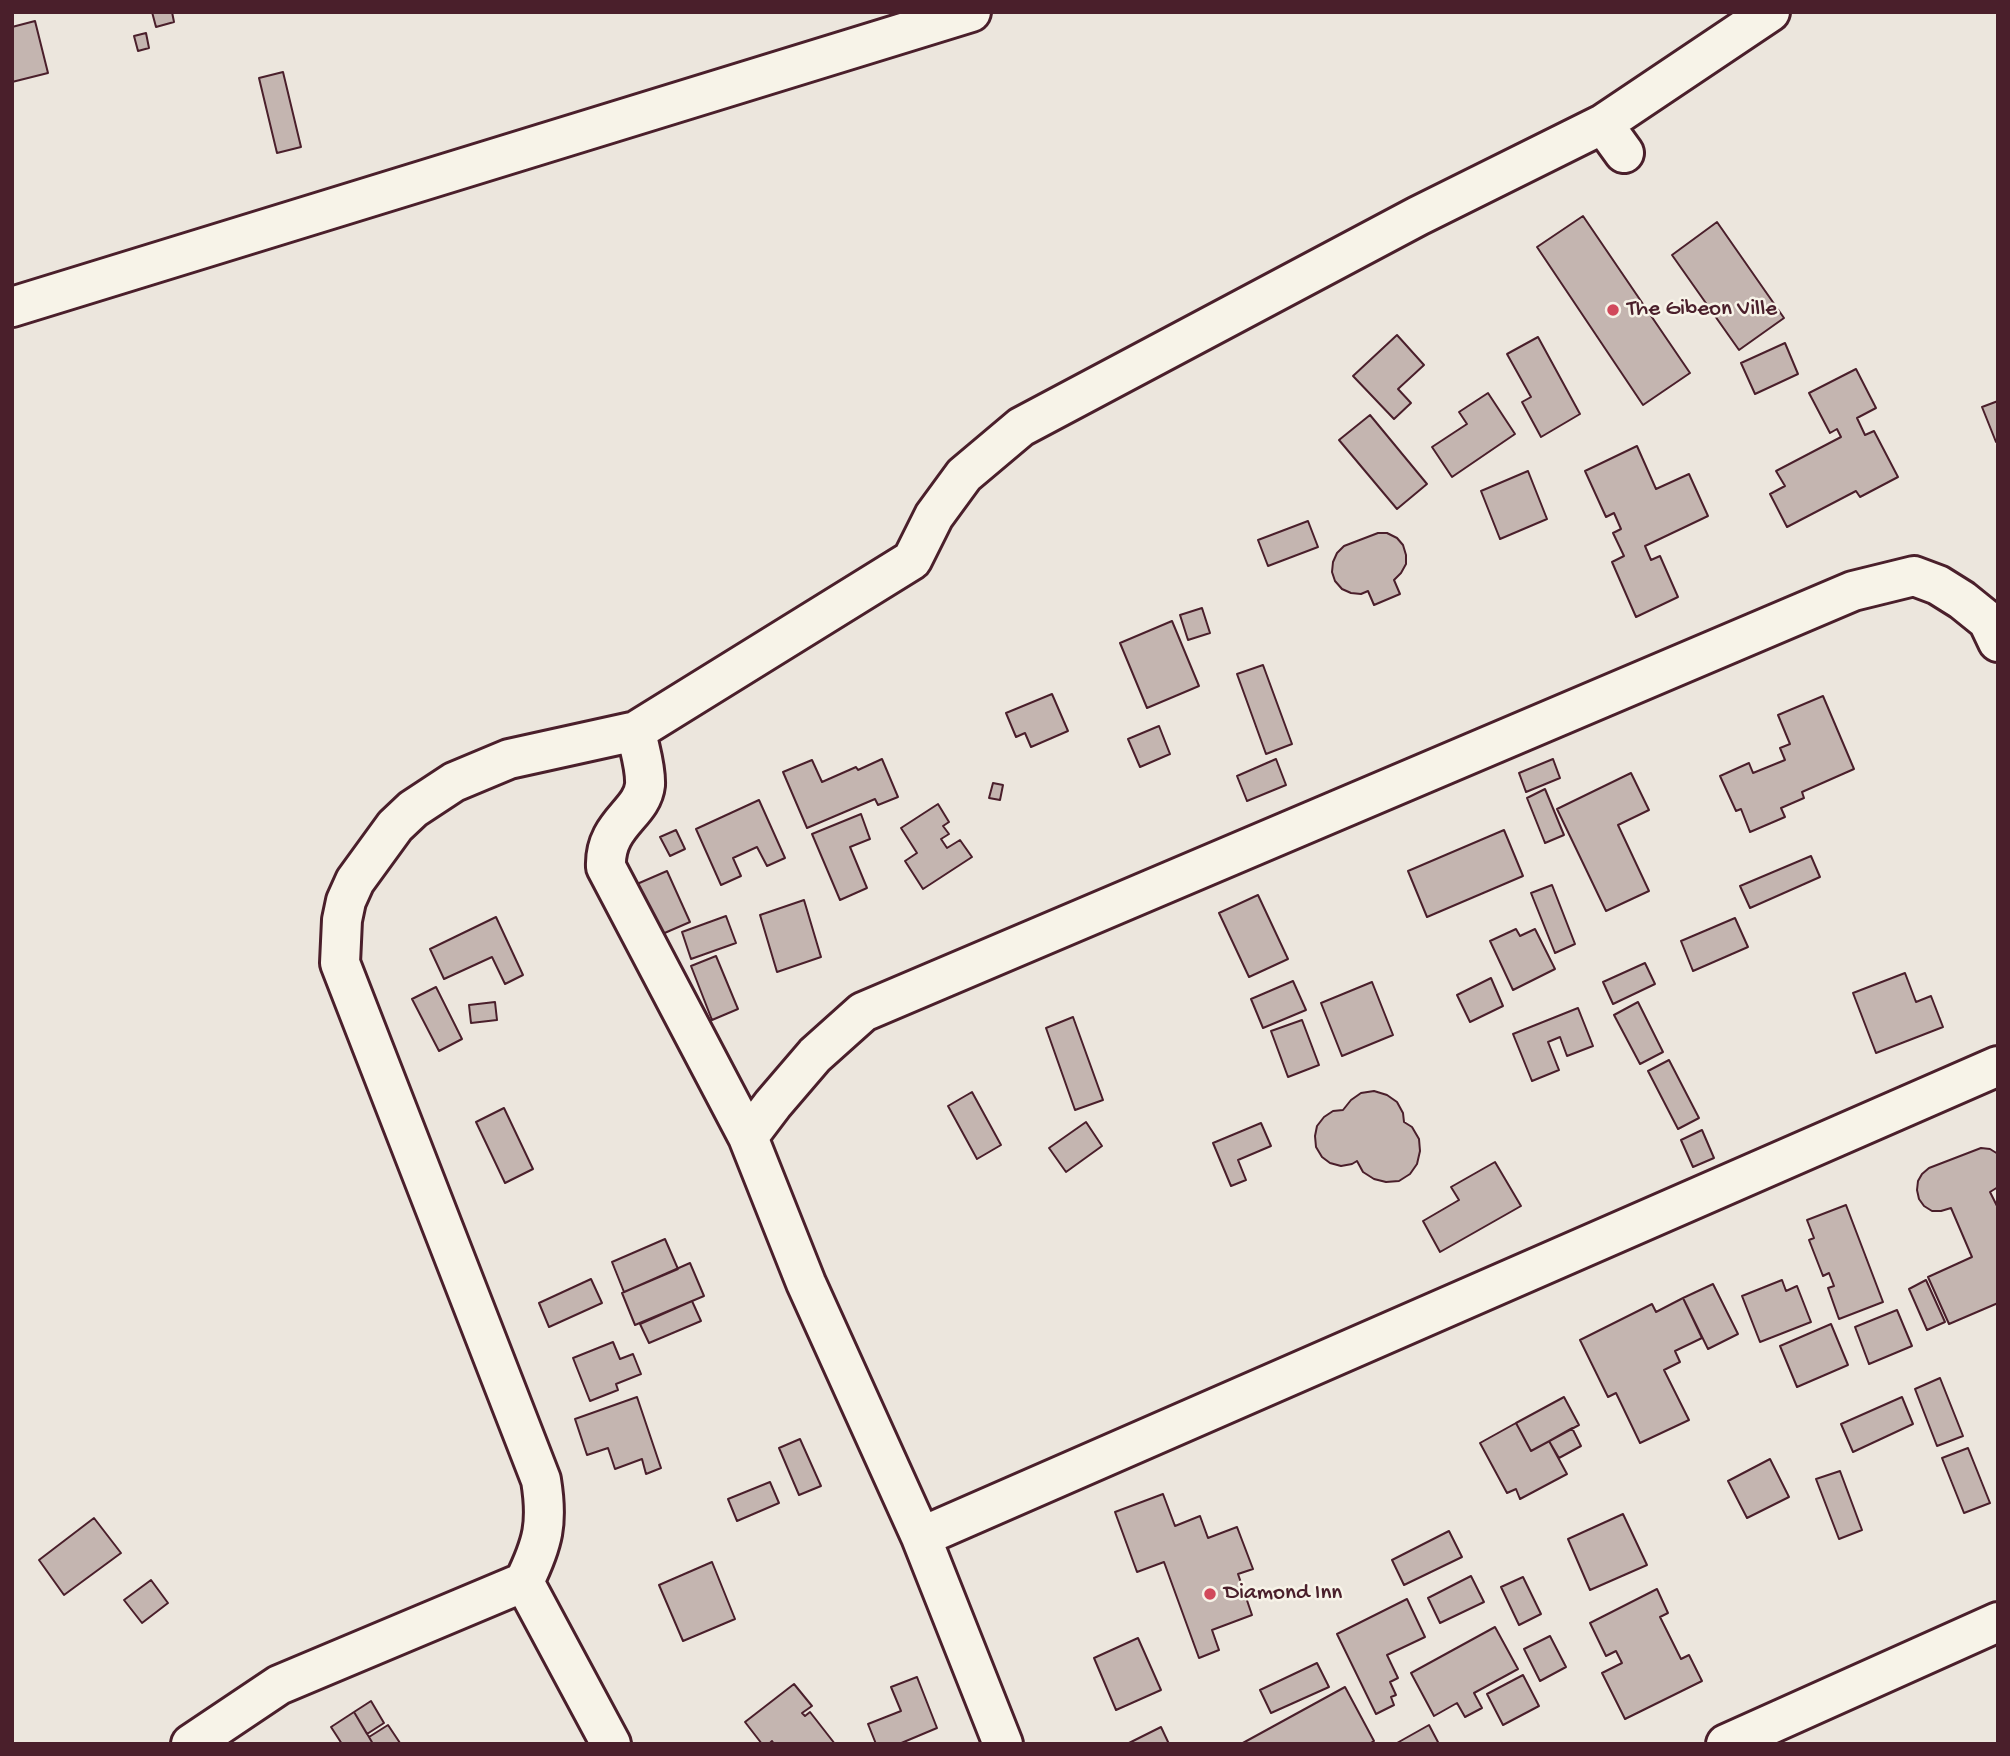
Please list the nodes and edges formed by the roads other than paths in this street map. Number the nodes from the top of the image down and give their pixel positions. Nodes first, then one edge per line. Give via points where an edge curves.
1 (971, 12) edge
2 (1770, 12) edge
3 (867, 28) edge
4 (12, 307) edge
5 (1998, 642) edge
6 (636, 731) junction
7 (1998, 1066) edge
8 (748, 1137) junction
9 (921, 1537) junction
10 (524, 1582) junction
11 (1998, 1622) edge
12 (191, 1744) edge
13 (611, 1744) edge
14 (1003, 1744) edge
15 (1726, 1744) edge

1 - 3 street
2 - 6 street via 1613,139 1418,216 1021,427 964,475 934,516 912,560
3 - 4 street
5 - 8 street via 1988,621 1938,585 1914,576 1853,591 863,1012 815,1055
6 - 8 street via 645,787 610,841 606,867
6 - 10 street via 509,759 454,782 413,809 379,845 355,881 342,920 340,963 541,1480 544,1531
7 - 9 street
8 - 9 street via 806,1283
9 - 14 street
10 - 12 street via 279,1685
10 - 13 street
11 - 15 street

